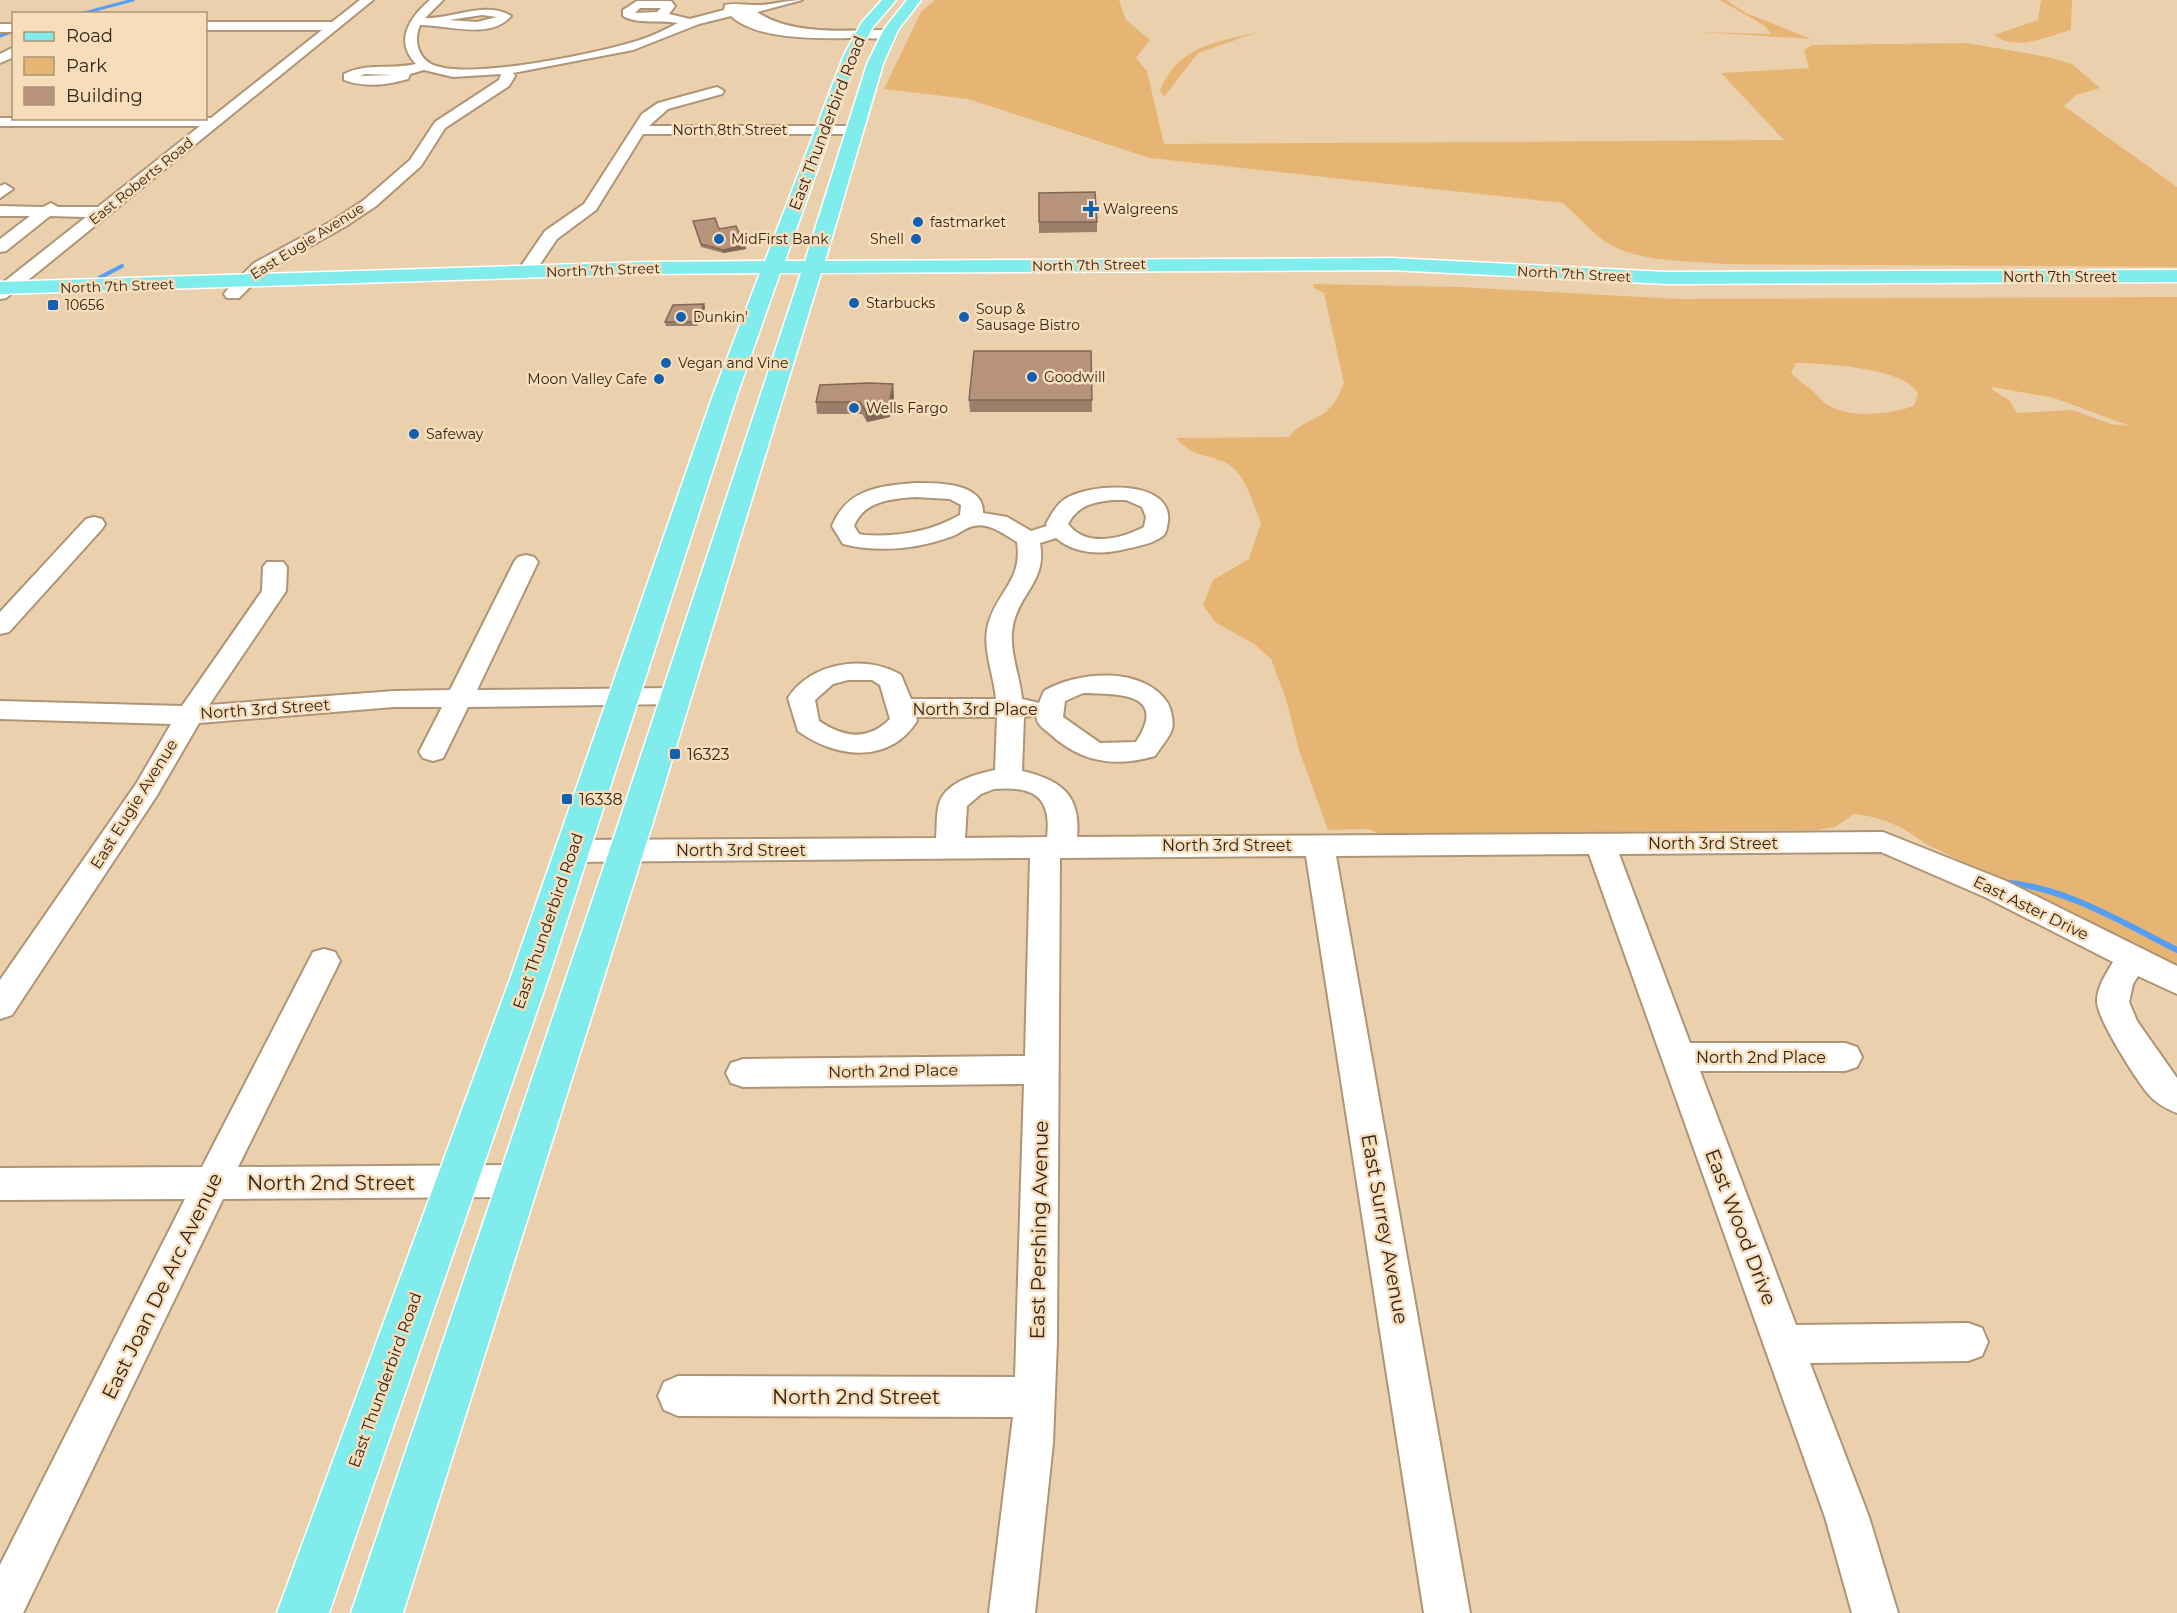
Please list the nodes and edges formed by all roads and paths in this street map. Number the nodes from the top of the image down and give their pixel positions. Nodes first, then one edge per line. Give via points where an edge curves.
1 (367, 0) edge
2 (437, 0) edge
3 (796, 0) edge
4 (889, 0) edge
5 (914, 0) edge
6 (746, 9) junction
7 (731, 12) junction
8 (661, 16) dead end
9 (440, 20) dead end
10 (417, 21) junction
11 (689, 22) junction
12 (207, 26) edge
13 (335, 26) junction
14 (775, 27) junction
15 (861, 34) junction
16 (888, 34) junction
17 (426, 66) junction
18 (505, 70) junction
19 (404, 71) dead end
20 (717, 91) dead end
21 (0, 122) edge
22 (215, 122) junction
23 (640, 130) junction
24 (822, 130) junction
25 (855, 130) junction
26 (804, 181) junction
27 (837, 186) junction
28 (29, 196) dead end
29 (68, 196) junction
30 (101, 204) junction
31 (0, 211) edge
32 (47, 212) junction
33 (825, 230) junction
34 (0, 247) edge
35 (526, 272) junction
36 (770, 274) junction
37 (810, 274) junction
38 (2177, 276) edge
39 (238, 287) junction
40 (2177, 289) edge
41 (2, 293) edge
42 (971, 518) junction
43 (94, 524) dead end
44 (1059, 530) dead end
45 (1028, 539) junction
46 (526, 562) dead end
47 (275, 567) dead end
48 (0, 627) edge
49 (674, 696) junction
50 (624, 697) junction
51 (460, 698) junction
52 (902, 708) dead end
53 (1010, 708) junction
54 (0, 710) edge
55 (1049, 710) dead end
56 (190, 714) junction
57 (434, 752) dead end
58 (1008, 779) junction
59 (1883, 842) joint
60 (1600, 844) junction
61 (1319, 845) junction
62 (1053, 846) junction
63 (950, 848) junction
64 (571, 851) junction
65 (626, 851) junction
66 (2132, 958) junction
67 (324, 961) dead end
68 (2177, 981) edge
69 (0, 1006) edge
70 (1677, 1057) junction
71 (1845, 1057) dead end
72 (1042, 1070) junction
73 (743, 1073) dead end
74 (2177, 1098) edge
75 (518, 1181) junction
76 (457, 1182) junction
77 (213, 1183) junction
78 (0, 1184) edge
79 (1968, 1342) dead end
80 (1785, 1344) junction
81 (678, 1396) dead end
82 (1034, 1397) junction
83 (0, 1612) edge
84 (303, 1613) edge
85 (377, 1613) edge
86 (1012, 1613) edge
87 (1447, 1613) edge
88 (1875, 1613) edge

1 - 13 street, East Roberts Road
2 - 10 street
3 - 6 street
4 - 15 main road, East Thunderbird Road
5 - 16 main road, East Thunderbird Road
6 - 7 street
6 - 14 street via 758,20
7 - 11 street
7 - 14 street
8 - 11 street
9 - 10 street
10 - 17 street via 410,34 411,45 420,63
11 - 18 street via 626,48
12 - 13 street
13 - 22 street, East Roberts Road
14 - 15 street via 820,35
15 - 16 street
15 - 24 main road, East Thunderbird Road
16 - 25 main road, East Thunderbird Road
17 - 18 street via 457,73
17 - 19 street
18 - 39 street, East Eugie Avenue via 508,76 504,83 440,125 416,164 370,203 260,267
20 - 23 street via 663,106 647,117
21 - 22 street
22 - 30 street, East Roberts Road
23 - 24 street, North 8th Street
23 - 35 street via 590,207 551,235
24 - 25 street, North 8th Street
24 - 26 main road, East Thunderbird Road
25 - 27 main road, East Thunderbird Road
26 - 27 main road
26 - 33 main road via 823,195 816,219
26 - 36 main road, East Thunderbird Road
27 - 33 main road, East Thunderbird Road
28 - 29 street
29 - 30 street
29 - 32 street
30 - 32 street
30 - 41 street, East Roberts Road
31 - 32 street
32 - 34 street
33 - 37 main road, East Thunderbird Road
35 - 36 main road, North 7th Street
35 - 39 main road, North 7th Street
36 - 37 main road, North 7th Street
36 - 39 main road, North 7th Street
36 - 50 main road, East Thunderbird Road via 725,395
37 - 38 main road, North 7th Street via 1380,264 1650,278
37 - 40 main road, North 7th Street via 1384,277 1680,291
37 - 49 main road, East Thunderbird Road
39 - 41 main road, North 7th Street
42 - 42 street via 972,503 958,494 914,490 866,499 849,512 843,526 851,539 878,544 958,527
42 - 45 street via 999,522
43 - 48 street
44 - 45 street
45 - 53 street via 1032,569 1003,614 998,646
46 - 51 street
47 - 56 street, East Eugie Avenue via 274,591
49 - 50 street, North 3rd Street
49 - 65 main road, East Thunderbird Road
50 - 51 street, North 3rd Street
50 - 64 main road, East Thunderbird Road
51 - 56 street, North 3rd Street
51 - 57 street
52 - 53 street, North 3rd Place
53 - 55 street, North 3rd Place
53 - 58 street
54 - 56 street, North 3rd Street via 117,716
56 - 69 street, East Eugie Avenue via 146,790
58 - 62 street, East Pershing Avenue via 1046,789 1061,805 1063,825
58 - 63 street, East Pershing Avenue via 971,788 953,803
59 - 60 street, North 3rd Street
59 - 66 street, East Aster Drive via 1981,882
60 - 61 street, North 3rd Street
60 - 70 street, East Wood Drive
61 - 62 street, North 3rd Street
61 - 87 street, East Surrey Avenue
62 - 63 street, North 3rd Street
62 - 72 street, East Pershing Avenue
63 - 65 street, North 3rd Street
64 - 65 street, North 3rd Street
64 - 76 main road, East Thunderbird Road
65 - 75 main road, East Thunderbird Road
66 - 68 street, East Aster Drive
66 - 74 street via 2117,983 2113,1002 2123,1027 2162,1086
67 - 77 street, East Joan De Arc Avenue
70 - 71 street, North 2nd Place
70 - 80 street, East Wood Drive
72 - 73 street, North 2nd Place
72 - 82 street, East Pershing Avenue
75 - 76 street, North 2nd Street
75 - 85 main road, East Thunderbird Road
76 - 77 street, North 2nd Street
76 - 84 main road, East Thunderbird Road
77 - 78 street, North 2nd Street
77 - 83 street, East Joan De Arc Avenue
79 - 80 street
80 - 88 street, East Wood Drive via 1847,1517
81 - 82 street, North 2nd Street
82 - 86 street, East Pershing Avenue

